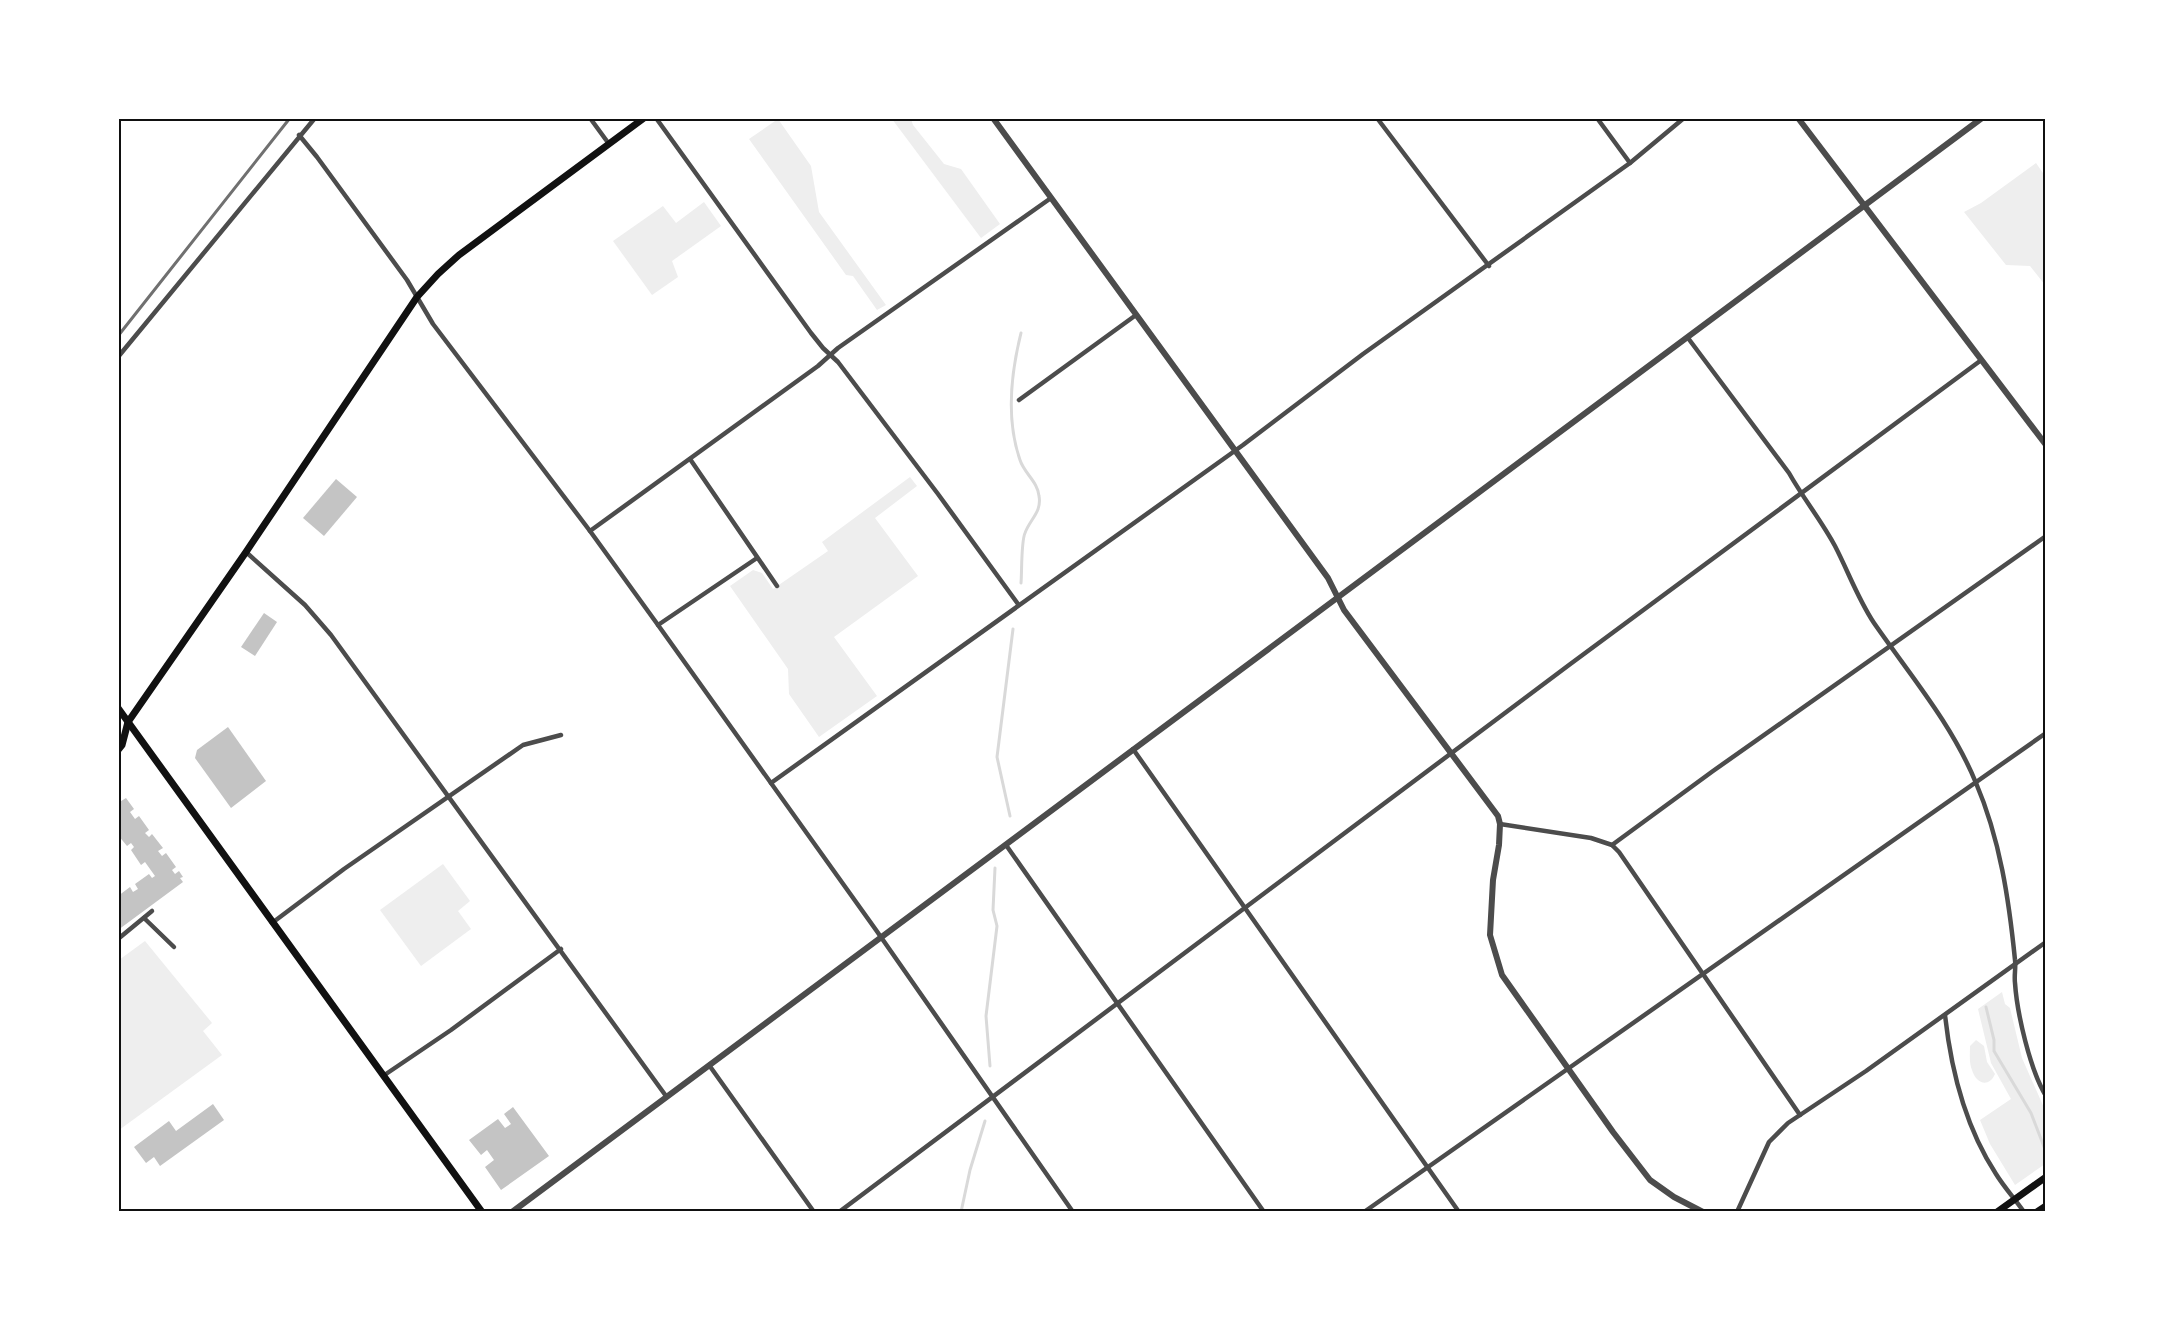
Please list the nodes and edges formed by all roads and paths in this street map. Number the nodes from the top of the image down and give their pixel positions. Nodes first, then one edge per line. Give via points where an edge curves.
1 (315, 118) edge
2 (590, 118) edge
3 (644, 118) edge
4 (656, 118) edge
5 (993, 118) edge
6 (1377, 118) edge
7 (1597, 118) edge
8 (1684, 118) edge
9 (1798, 118) edge
10 (1982, 118) edge
11 (299, 135) junction
12 (609, 144) junction
13 (1630, 163) junction
14 (1051, 198) junction
15 (1864, 206) junction
16 (1489, 266) junction
17 (417, 297) junction
18 (1136, 315) junction
19 (1688, 338) junction
20 (831, 355) junction
21 (118, 357) edge
22 (1980, 361) junction
23 (1019, 400) dead end
24 (2046, 445) edge
25 (1234, 451) junction
26 (690, 459) junction
27 (1801, 495) junction
28 (590, 531) junction
29 (2046, 536) edge
30 (246, 552) junction
31 (757, 558) junction
32 (777, 586) dead end
33 (1337, 597) junction
34 (1018, 604) junction
35 (658, 625) junction
36 (1891, 646) junction
37 (118, 708) edge
38 (128, 722) junction
39 (118, 728) edge
40 (2046, 733) edge
41 (561, 735) dead end
42 (1133, 749) junction
43 (118, 750) edge
44 (1452, 754) junction
45 (1976, 782) junction
46 (771, 783) junction
47 (449, 796) junction
48 (1500, 824) junction
49 (1612, 844) junction
50 (1006, 845) junction
51 (1245, 909) junction
52 (152, 911) dead end
53 (144, 918) junction
54 (272, 923) junction
55 (882, 938) junction
56 (118, 939) edge
57 (2046, 942) edge
58 (174, 947) dead end
59 (561, 949) junction
60 (2015, 963) junction
61 (1703, 974) junction
62 (1118, 1004) junction
63 (1945, 1015) junction
64 (708, 1065) junction
65 (1568, 1070) junction
66 (383, 1077) junction
67 (666, 1096) junction
68 (2046, 1096) edge
69 (992, 1098) junction
70 (1800, 1115) junction
71 (1427, 1167) junction
72 (2046, 1177) edge
73 (2015, 1199) junction
74 (2046, 1206) edge
75 (482, 1212) edge
76 (512, 1212) edge
77 (814, 1212) edge
78 (839, 1212) edge
79 (1073, 1212) edge
80 (1264, 1212) edge
81 (1364, 1212) edge
82 (1459, 1212) edge
83 (1703, 1212) edge
84 (1737, 1212) edge
85 (1997, 1212) edge
86 (2024, 1212) edge
87 (2037, 1212) edge

1 - 11 street
2 - 12 street
3 - 12 main road
4 - 20 street via 811,333
5 - 14 street
6 - 16 street
7 - 13 street
8 - 13 street
9 - 15 street
10 - 15 street
11 - 17 street
11 - 21 street
12 - 17 main road via 459,255
13 - 16 street
14 - 18 street
14 - 20 street
15 - 19 street
15 - 22 street
16 - 25 street
17 - 28 street via 433,324
17 - 30 main road
18 - 23 street
18 - 25 street
19 - 27 street via 1789,473
19 - 33 street
20 - 26 street
20 - 34 street
22 - 24 street
22 - 27 street
25 - 33 street via 1328,578
25 - 34 street
26 - 28 street
26 - 31 street
27 - 36 street via 1819,520 1872,620
27 - 44 street
28 - 35 street
29 - 36 street
30 - 38 main road
30 - 47 street via 332,635
31 - 32 street
31 - 35 street
33 - 42 street
33 - 44 street
34 - 46 street
35 - 46 street
36 - 45 street via 1938,712
36 - 49 street
37 - 38 main road
38 - 39 main road
38 - 43 main road
38 - 54 main road
40 - 45 street
41 - 47 street via 523,745
42 - 50 street
42 - 51 street
44 - 48 street
44 - 51 street
45 - 60 street via 1997,842
45 - 61 street
46 - 55 street
47 - 54 street
47 - 59 street
48 - 49 street
48 - 65 street via 1490,934 1502,975
49 - 61 street
50 - 55 street
50 - 62 street
51 - 62 street
51 - 71 street
52 - 53 street
53 - 56 street
53 - 58 street
54 - 66 main road
55 - 64 street
55 - 69 street
57 - 60 street
59 - 66 street
59 - 67 street
60 - 63 street
60 - 68 street via 2015,983 2030,1058
61 - 65 street
61 - 70 street
62 - 69 street
62 - 80 street
63 - 70 street
63 - 73 street via 1953,1068 1965,1110 1995,1173
64 - 67 street
64 - 77 street
65 - 71 street
65 - 83 street via 1650,1180
66 - 75 main road
67 - 76 street
69 - 78 street
69 - 79 street
70 - 84 street via 1769,1142
71 - 81 street
71 - 82 street
72 - 73 main road
73 - 85 main road
73 - 86 street
74 - 87 main road

